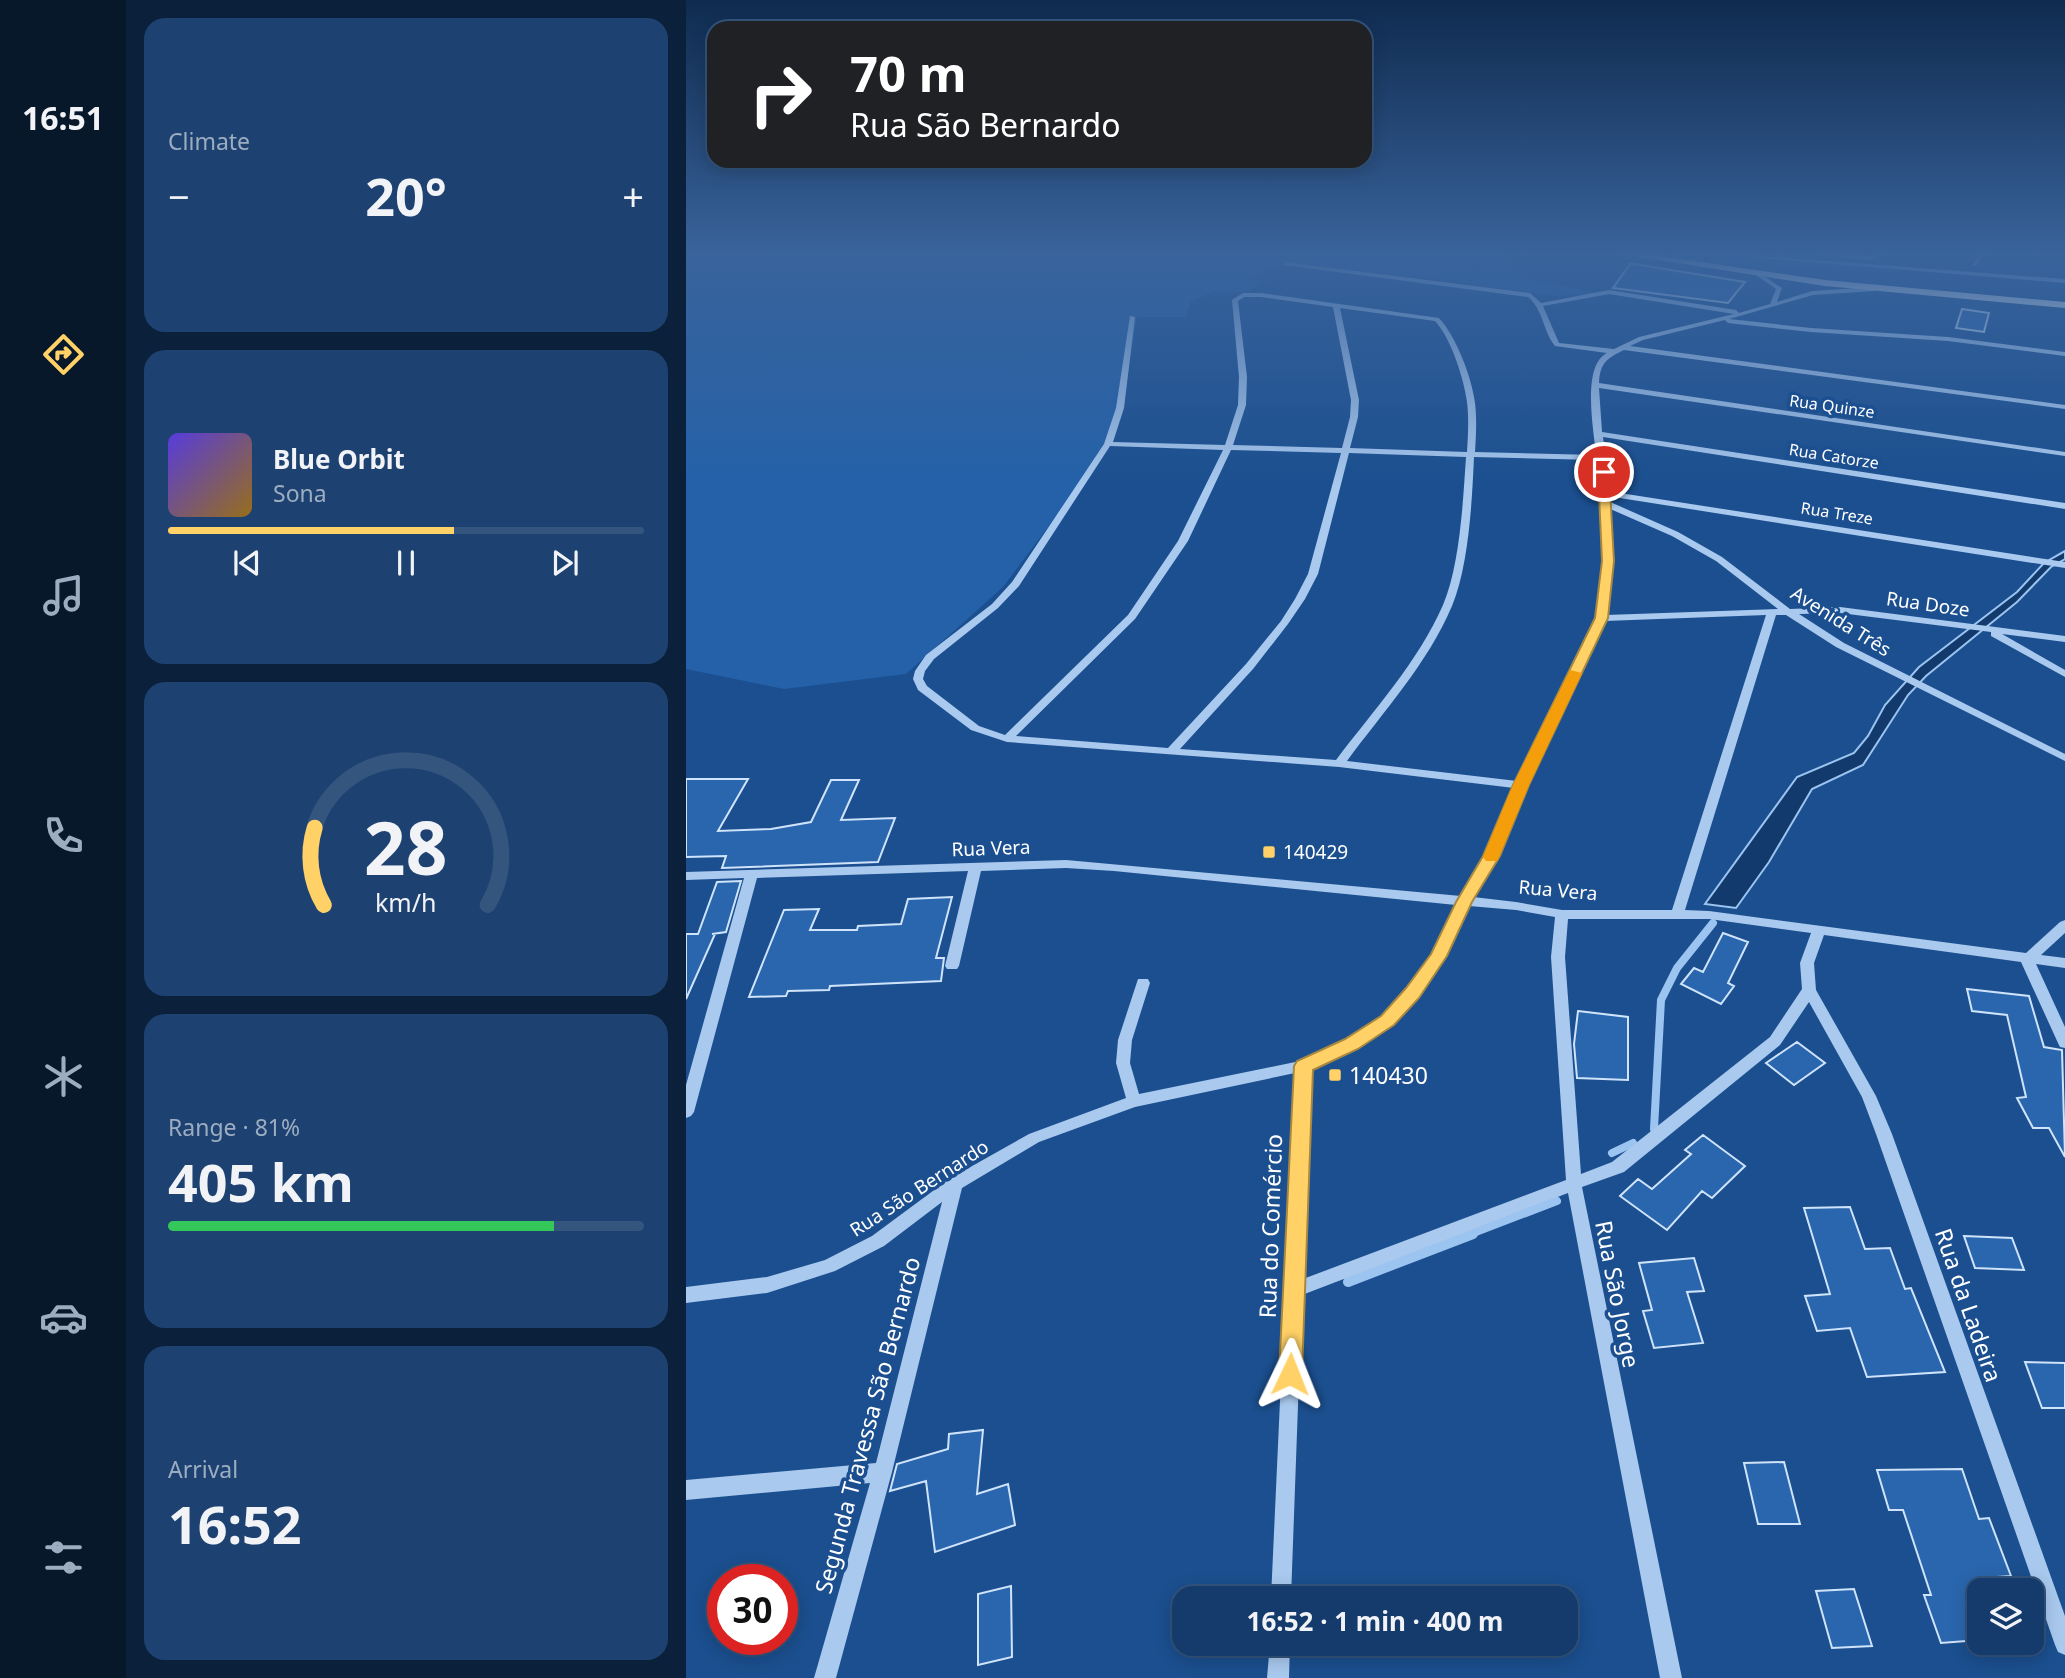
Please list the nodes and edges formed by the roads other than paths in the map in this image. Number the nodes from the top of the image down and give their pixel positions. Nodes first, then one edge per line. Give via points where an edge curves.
1 (1130, 330) edge
2 (1238, 330) edge
3 (1341, 330) edge
4 (1445, 330) edge
5 (1549, 330) edge
6 (1669, 330) edge
7 (1816, 330) edge
8 (1617, 349) junction
9 (2065, 354) edge
10 (1595, 385) junction
11 (2065, 407) edge
12 (1598, 434) junction
13 (1108, 444) junction
14 (1228, 447) junction
15 (1346, 451) junction
16 (1469, 454) junction
17 (2065, 454) edge
18 (1602, 458) junction
19 (1605, 498) junction
20 (2065, 506) edge
21 (2034, 560) joint
22 (2065, 565) edge
23 (1785, 610) junction
24 (1772, 611) junction
25 (1601, 618) junction
26 (1989, 630) junction
27 (2065, 639) edge
28 (1885, 668) joint
29 (2065, 674) edge
30 (1932, 692) joint
31 (1007, 740) junction
32 (1173, 750) junction
33 (2065, 758) edge
34 (1339, 764) junction
35 (1521, 785) junction
36 (975, 868) junction
37 (752, 873) junction
38 (686, 876) edge
39 (1464, 902) junction
40 (1562, 914) junction
41 (1676, 914) junction
42 (2065, 925) edge
43 (1819, 929) junction
44 (2028, 960) junction
45 (2065, 964) edge
46 (952, 966) dead end
47 (1143, 983) dead end
48 (1809, 990) junction
49 (2065, 1043) edge
50 (1303, 1066) junction
51 (1134, 1101) junction
52 (686, 1112) edge
53 (955, 1184) junction
54 (1574, 1185) junction
55 (1294, 1290) junction
56 (686, 1295) edge
57 (883, 1472) junction
58 (686, 1490) edge
59 (1282, 1586) edge
60 (2065, 1645) edge
61 (1279, 1656) edge
62 (825, 1678) edge
63 (1278, 1678) edge
64 (1671, 1678) edge

1 - 13 street via 1120,408
2 - 14 street via 1242,405
3 - 15 street via 1355,400
4 - 16 street via 1471,402
5 - 8 street via 1558,345
6 - 8 street
7 - 9 street via 1948,339
8 - 10 street, Rua São Bernardo via 1600,364
8 - 11 street
10 - 12 street, Rua São Bernardo
10 - 17 street, Rua Quinze
12 - 18 street, Rua São Bernardo
12 - 20 street, Rua Catorze
13 - 14 street
13 - 31 street via 1016,584 930,657 920,671 922,688 975,728
14 - 15 street
14 - 31 street via 1183,541 1132,617
15 - 16 street
15 - 32 street via 1304,594 1270,640
16 - 18 street
16 - 34 street via 1458,571 1449,603 1435,630
18 - 19 street, Rua São Bernardo
19 - 21 street, Rua Treze
19 - 23 street, Avenida Três via 1719,559
19 - 25 street, Rua São Bernardo via 1607,573
21 - 22 street, Rua Treze
23 - 24 street, Rua Doze
23 - 26 street, Rua Doze via 1840,610
23 - 28 street, Avenida Três
24 - 25 street, Rua Doze
24 - 41 street
25 - 35 street, Rua São Bernardo
26 - 27 street, Rua Doze
26 - 29 street
28 - 30 street, Avenida Três
30 - 33 street, Avenida Três
31 - 32 street
32 - 34 street
34 - 35 street
35 - 39 street, Rua São Bernardo via 1492,856
36 - 37 street, Rua Vera
36 - 39 street, Rua Vera via 1102,866
36 - 46 street
37 - 38 street, Rua Vera
37 - 52 street
39 - 40 street, Rua Vera
39 - 50 street, Rua São Bernardo via 1438,956 1387,1020 1351,1044
40 - 41 street, Rua Vera
40 - 54 street, Rua São Jorge via 1558,957
41 - 43 street, Rua Vera
42 - 44 street
43 - 44 street, Rua Vera
43 - 48 street via 1807,963
44 - 45 street, Rua Vera
44 - 49 street
47 - 51 street via 1125,1040 1123,1063
48 - 54 street via 1775,1041 1618,1167
48 - 60 street, Rua da Ladeira via 1869,1096 1884,1134
50 - 51 street, Rua São Bernardo
50 - 55 street, Rua do Comércio
51 - 53 street, Rua São Bernardo via 1034,1138
53 - 56 street, Rua São Bernardo via 878,1241 829,1266 767,1285
53 - 57 street, Segunda Travessa São Bernardo
54 - 55 street
54 - 64 street, Rua São Jorge
55 - 59 street, Rua do Comércio
57 - 58 street
57 - 62 street, Segunda Travessa São Bernardo
61 - 63 street

